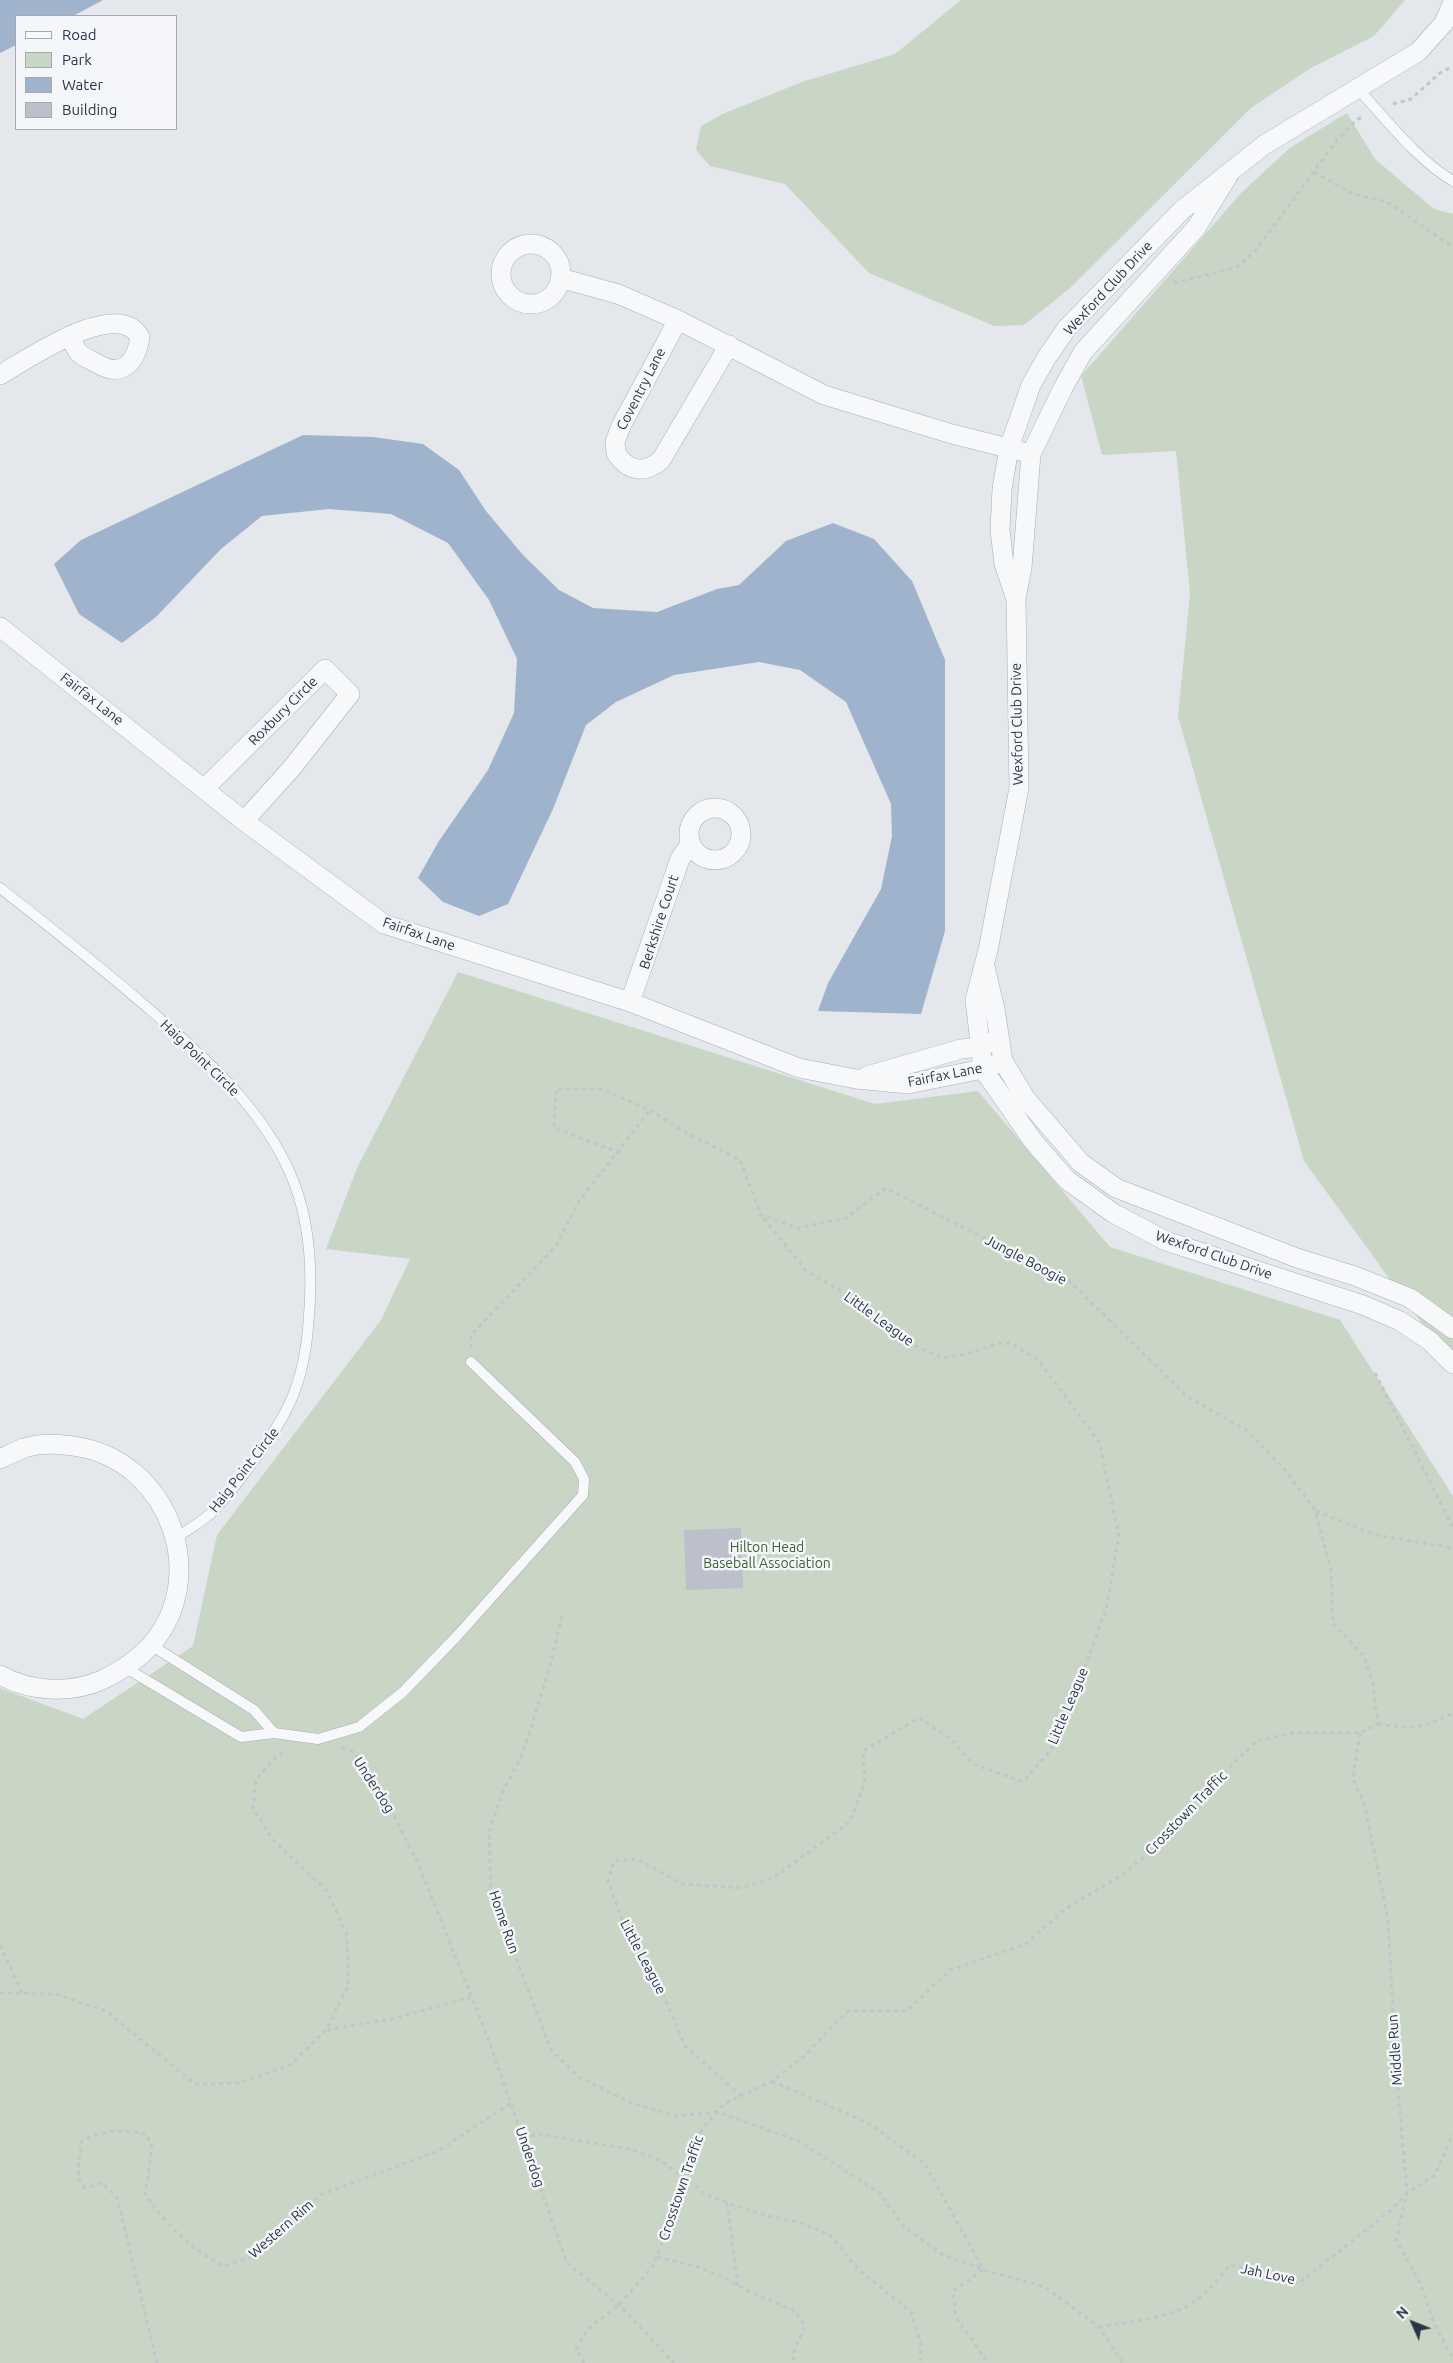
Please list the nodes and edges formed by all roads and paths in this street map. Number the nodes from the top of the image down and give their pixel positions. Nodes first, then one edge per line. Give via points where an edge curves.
1 (1453, 2) edge
2 (1453, 66) edge
3 (1358, 89) junction
4 (1376, 109) junction
5 (1314, 172) junction
6 (1228, 176) junction
7 (1453, 181) edge
8 (1453, 247) edge
9 (560, 278) dead end
10 (1169, 287) dead end
11 (678, 320) junction
12 (69, 336) dead end
13 (729, 345) junction
14 (0, 375) edge
15 (1009, 448) junction
16 (1031, 454) junction
17 (1016, 599) junction
18 (0, 627) edge
19 (205, 788) junction
20 (244, 821) junction
21 (690, 842) dead end
22 (0, 888) edge
23 (985, 966) junction
24 (630, 1002) junction
25 (1000, 1039) junction
26 (980, 1047) junction
27 (1003, 1061) junction
28 (983, 1069) junction
29 (856, 1079) junction
30 (650, 1110) junction
31 (618, 1153) junction
32 (761, 1215) junction
33 (1355, 1276) junction
34 (1348, 1300) junction
35 (1453, 1330) edge
36 (471, 1362) joint
37 (1453, 1364) edge
38 (1375, 1373) dead end
39 (0, 1459) edge
40 (1315, 1510) junction
41 (1453, 1527) edge
42 (176, 1538) junction
43 (1453, 1548) edge
44 (562, 1616) dead end
45 (152, 1645) junction
46 (126, 1668) junction
47 (0, 1675) edge
48 (1453, 1713) edge
49 (1378, 1724) junction
50 (274, 1733) junction
51 (1360, 1733) junction
52 (318, 1739) junction
53 (0, 1945) edge
54 (0, 1993) edge
55 (22, 1993) junction
56 (471, 1996) junction
57 (326, 2030) junction
58 (772, 2081) junction
59 (741, 2096) junction
60 (511, 2103) junction
61 (717, 2112) junction
62 (1453, 2134) edge
63 (523, 2136) junction
64 (682, 2178) junction
65 (1407, 2193) junction
66 (727, 2204) junction
67 (657, 2257) junction
68 (984, 2270) junction
69 (738, 2286) junction
70 (619, 2305) junction
71 (1099, 2327) junction
72 (1453, 2359) edge
73 (157, 2363) edge
74 (584, 2363) edge
75 (674, 2363) edge
76 (794, 2363) edge
77 (920, 2363) edge
78 (988, 2363) edge
79 (1123, 2363) edge

1 - 3 street, Wexford Club Drive via 1444,23 1418,52
2 - 4 path via 1440,73 1411,99
3 - 4 lane
3 - 6 street, Wexford Club Drive via 1264,145
4 - 5 path via 1355,121
4 - 7 lane via 1400,135
5 - 8 path via 1353,194 1387,202
5 - 10 path via 1256,250 1237,267 1176,282
6 - 15 street, Wexford Club Drive via 1182,210 1068,328 1031,385
6 - 16 street, Wexford Club Drive via 1196,228 1083,352
9 - 11 street via 618,294
11 - 13 street
11 - 13 street, Coventry Lane via 615,442 616,454 629,466 651,469 661,460
12 - 14 street
13 - 15 street via 824,395
15 - 16 street
15 - 17 street, Wexford Club Drive via 1002,488 1000,530 1004,564
16 - 17 street, Wexford Club Drive via 1022,568
17 - 23 street, Wexford Club Drive via 1019,788
18 - 19 street, Fairfax Lane
19 - 20 street, Fairfax Lane
19 - 20 street, Roxbury Circle via 325,669 350,694 291,769
20 - 24 street, Fairfax Lane via 384,924
21 - 24 street, Berkshire Court via 680,859
22 - 42 lane, Haig Point Circle via 96,963 192,1046 234,1088 260,1122 291,1174 306,1225 310,1303 305,1359 294,1396 277,1430 239,1481 210,1514
23 - 25 street, Wexford Club Drive
23 - 26 street, Wexford Club Drive via 975,1000
24 - 29 street, Fairfax Lane via 799,1068
25 - 26 street, Fairfax Lane
25 - 27 street, Wexford Club Drive
26 - 28 street, Wexford Club Drive
26 - 29 street, Fairfax Lane via 960,1049
27 - 28 street, Fairfax Lane
27 - 33 street, Wexford Club Drive via 1026,1099 1055,1135 1081,1163 1116,1188 1296,1258
28 - 29 street, Fairfax Lane via 908,1084
28 - 34 street, Wexford Club Drive via 1033,1141 1062,1173 1113,1213 1166,1241
30 - 31 path
30 - 31 path via 601,1089 556,1089 554,1128
30 - 32 path via 740,1160
31 - 36 path via 579,1201 556,1246 472,1335
32 - 40 path, Jungle Boogie via 798,1228 846,1218 886,1188 1062,1277 1188,1397 1246,1430 1282,1466
32 - 59 path, Little League via 807,1272 848,1295 904,1341 942,1358 1011,1343 1039,1361 1098,1442 1119,1535 1107,1606 1076,1692 1054,1746 1023,1782 973,1764 952,1740 919,1718 863,1751 865,1783 850,1822 773,1878 741,1888 682,1884 637,1859 614,1861 608,1881 626,1931 663,1994 685,2046
33 - 34 street
33 - 35 street, Wexford Club Drive via 1410,1298
34 - 37 street, Wexford Club Drive via 1400,1321 1430,1341
36 - 52 lane via 575,1462 584,1479 583,1495 403,1692 359,1727
38 - 41 path
39 - 42 street via 25,1448 64,1444 102,1452 136,1472 162,1502
40 - 43 path via 1376,1535
40 - 49 path, Jungle Boogie via 1331,1570 1334,1624 1364,1656 1373,1684
42 - 45 street via 179,1576 171,1613
44 - 61 path, Home Run via 523,1753 503,1791 489,1832 491,1893 551,2050 579,2077 630,2103 676,2116
45 - 46 street
45 - 50 lane via 254,1710
46 - 47 street via 89,1686 52,1690 15,1683
46 - 50 lane via 241,1737
48 - 49 path via 1427,1726 1406,1728
49 - 51 path, Crosstown Traffic
50 - 52 lane
51 - 58 path, Crosstown Traffic via 1293,1732 1256,1741 1201,1794 1155,1848 1119,1877 1065,1909 1026,1944 950,1970 907,2011 848,2011 802,2058
51 - 65 path, Middle Run via 1353,1779 1365,1806 1388,1919
52 - 56 path, Underdog via 353,1752 384,1795 419,1866
52 - 57 path via 276,1756 256,1779 253,1808 272,1839 327,1891 348,1935 348,1986
53 - 55 path
54 - 55 path
55 - 57 path via 56,1994 106,2011 195,2084 239,2083 290,2065
56 - 57 path via 396,2018
56 - 60 path, Underdog
58 - 59 path, Crosstown Traffic
58 - 68 path via 870,2124 925,2164
59 - 61 path, Crosstown Traffic via 724,2104
60 - 63 path, Underdog
60 - 73 path, Western Rim via 438,2151 320,2195 249,2258 223,2266 172,2229 145,2195 152,2147 147,2135 136,2131 93,2134 80,2142 78,2178 85,2188 102,2183 117,2198
61 - 64 path, Crosstown Traffic via 702,2129
61 - 68 path via 799,2141 880,2193 904,2227 942,2254
62 - 65 path, Jah Love via 1435,2175
63 - 64 path via 539,2134 629,2149 660,2160
63 - 70 path, Underdog via 567,2263
64 - 66 path
64 - 67 path, Crosstown Traffic
65 - 71 path, Jah Love via 1299,2283 1230,2265 1198,2300 1180,2309
65 - 72 path, Middle Run via 1396,2240 1420,2283 1434,2323
66 - 69 path
66 - 77 path via 802,2223 831,2236 857,2268 911,2312 921,2345
67 - 69 path via 698,2267
67 - 70 path, Crosstown Traffic
68 - 71 path via 1046,2287
68 - 78 path via 953,2290 956,2317
69 - 76 path via 795,2311 805,2326 793,2354
70 - 74 path via 588,2329 576,2349
70 - 75 path, Underdog
71 - 79 path

